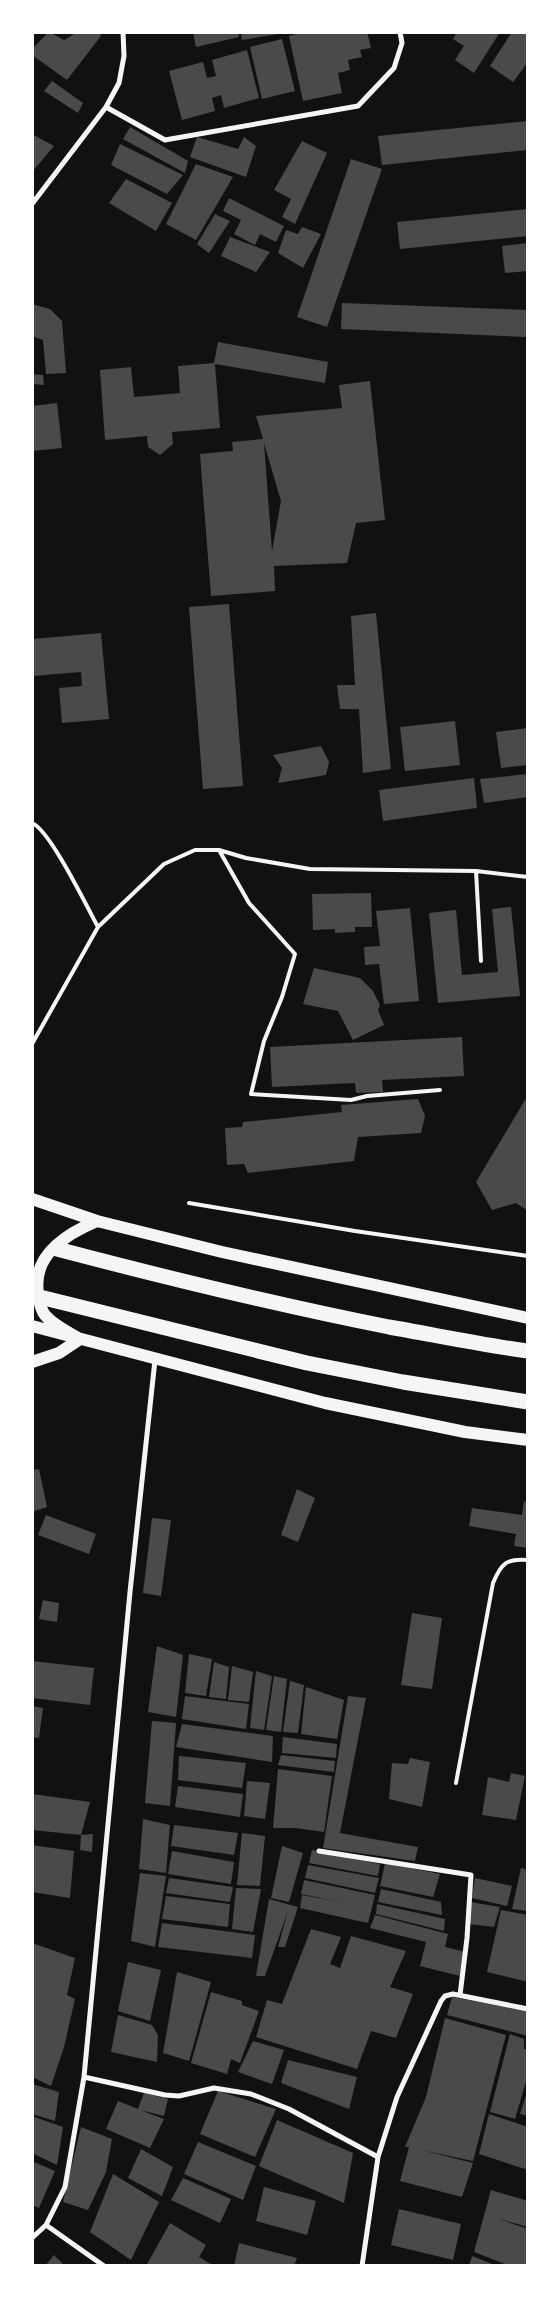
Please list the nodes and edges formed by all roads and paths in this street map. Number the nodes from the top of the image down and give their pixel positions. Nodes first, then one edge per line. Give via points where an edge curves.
1 (122, 32) edge
2 (400, 32) edge
3 (106, 107) junction
4 (32, 204) edge
5 (32, 823) edge
6 (218, 850) junction
7 (476, 871) junction
8 (528, 877) edge
9 (98, 927) junction
10 (481, 961) dead end
11 (32, 1044) edge
12 (440, 1090) dead end
13 (32, 1199) edge
14 (189, 1203) dead end
15 (97, 1221) junction
16 (57, 1249) dead end
17 (528, 1256) edge
18 (44, 1298) dead end
19 (528, 1318) edge
20 (32, 1326) edge
21 (80, 1339) junction
22 (528, 1351) edge
23 (155, 1357) junction
24 (32, 1362) edge
25 (528, 1402) edge
26 (528, 1440) edge
27 (528, 1560) edge
28 (456, 1782) dead end
29 (319, 1851) dead end
30 (460, 1995) junction
31 (528, 2009) edge
32 (84, 2077) junction
33 (378, 2157) junction
34 (46, 2225) junction
35 (32, 2238) edge
36 (104, 2266) edge
37 (362, 2266) edge

1 - 3 street via 124,56 119,83
2 - 3 street via 402,43 394,68 358,106 165,140
3 - 4 street
5 - 9 lane via 49,839
6 - 7 lane via 310,869
6 - 9 lane via 195,850 164,864
6 - 12 lane via 249,903 295,954 264,1041 251,1094 351,1100
7 - 8 lane
7 - 10 lane
9 - 11 lane
13 - 15 main road
14 - 17 lane
15 - 19 main road via 222,1252
15 - 21 main road via 61,1240 45,1257 37,1276 39,1302 44,1314
16 - 22 highway via 306,1310
18 - 25 highway via 308,1363
20 - 21 main road
21 - 23 main road
21 - 24 main road via 59,1352
23 - 26 main road via 326,1404 465,1432
23 - 32 street
27 - 28 lane via 510,1560 500,1567 493,1583
29 - 30 street via 471,1875
30 - 31 street
30 - 33 street via 445,1996 436,2009 397,2097
32 - 33 street via 165,2095 180,2096 214,2088 251,2094 289,2109
32 - 34 street via 65,2187
33 - 37 street
34 - 35 street
34 - 36 street

